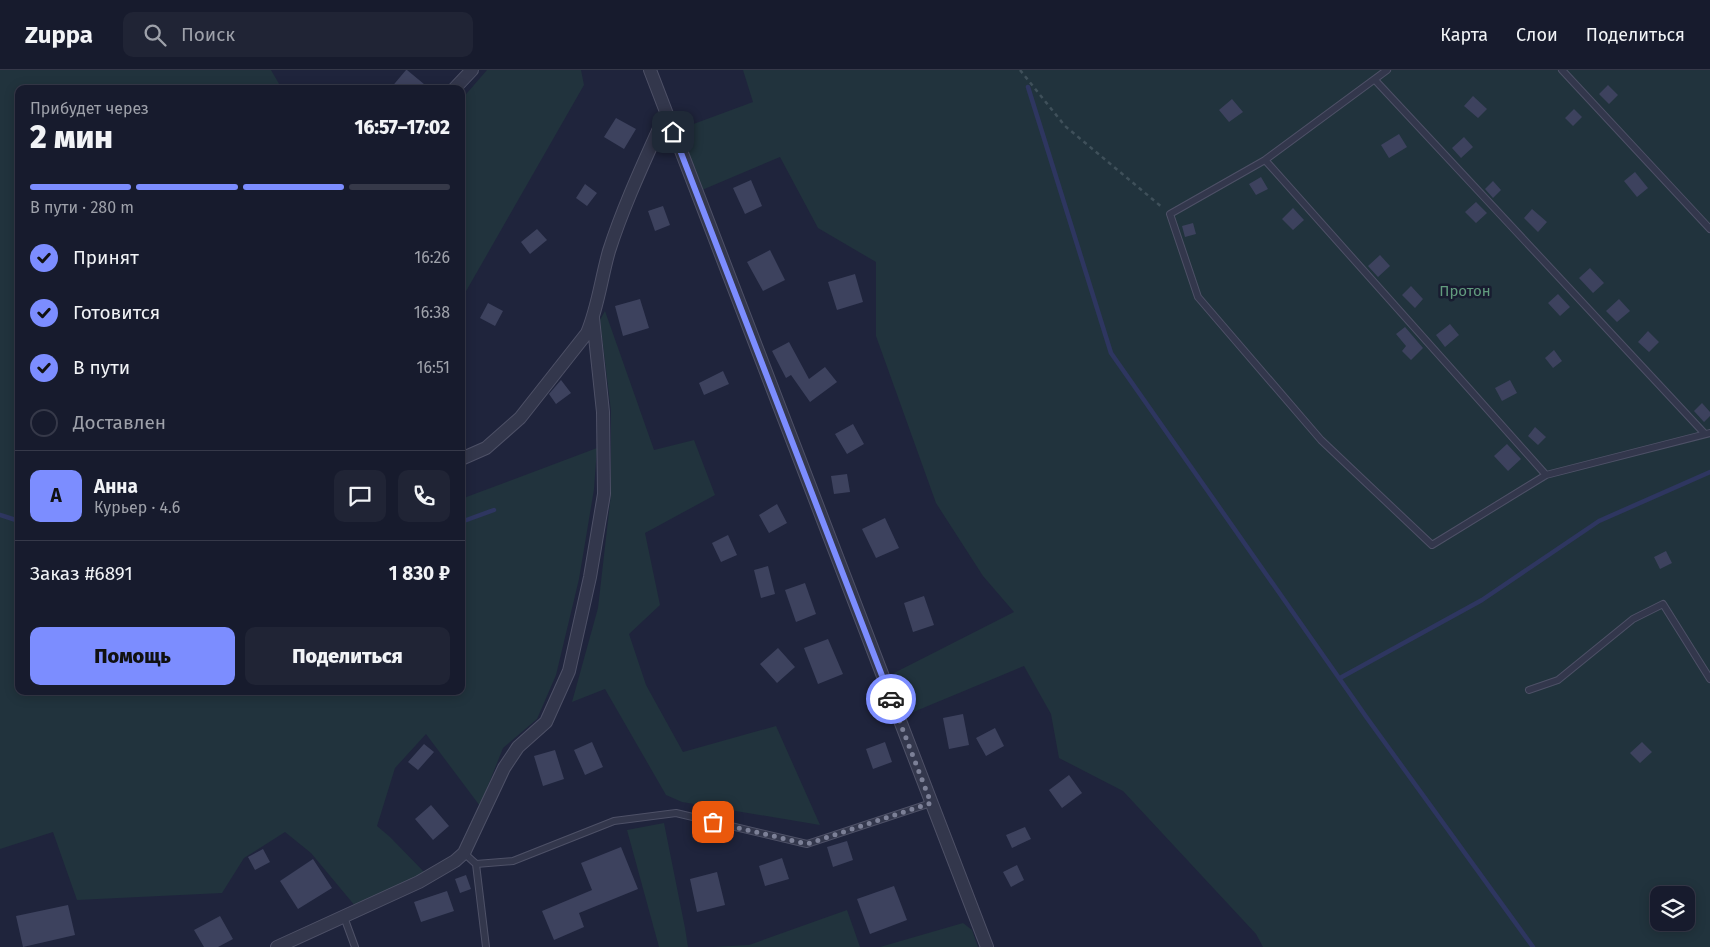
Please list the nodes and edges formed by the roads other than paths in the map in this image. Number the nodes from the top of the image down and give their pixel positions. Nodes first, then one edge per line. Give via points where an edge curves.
1 (472, 70) edge
2 (650, 70) edge
3 (1387, 70) edge
4 (1562, 70) edge
5 (1375, 80) junction
6 (458, 85) edge
7 (666, 113) junction
8 (1265, 160) junction
9 (1710, 229) edge
10 (593, 318) junction
11 (1708, 434) edge
12 (465, 457) edge
13 (1546, 475) junction
14 (1710, 679) edge
15 (1530, 690) dead end
16 (931, 803) junction
17 (464, 853) junction
18 (476, 864) junction
19 (344, 917) junction
20 (276, 947) edge
21 (355, 947) edge
22 (486, 947) edge
23 (987, 947) edge

1 - 6 street
2 - 7 street
3 - 5 lane
4 - 9 lane
5 - 8 lane
5 - 11 lane
7 - 10 street via 635,181 609,252
7 - 16 street
8 - 13 lane
8 - 13 lane via 1170,214 1198,297 1322,440 1432,545
10 - 12 street via 587,333 520,418 486,448
10 - 17 street via 603,412 604,494 569,671 546,722 518,747 504,768
11 - 13 lane
14 - 15 lane via 1663,604 1633,619 1558,680
16 - 18 lane via 807,844 676,813 614,821 513,861
16 - 23 street
17 - 18 lane
17 - 19 street via 419,882
18 - 22 lane
19 - 20 street
19 - 21 lane

